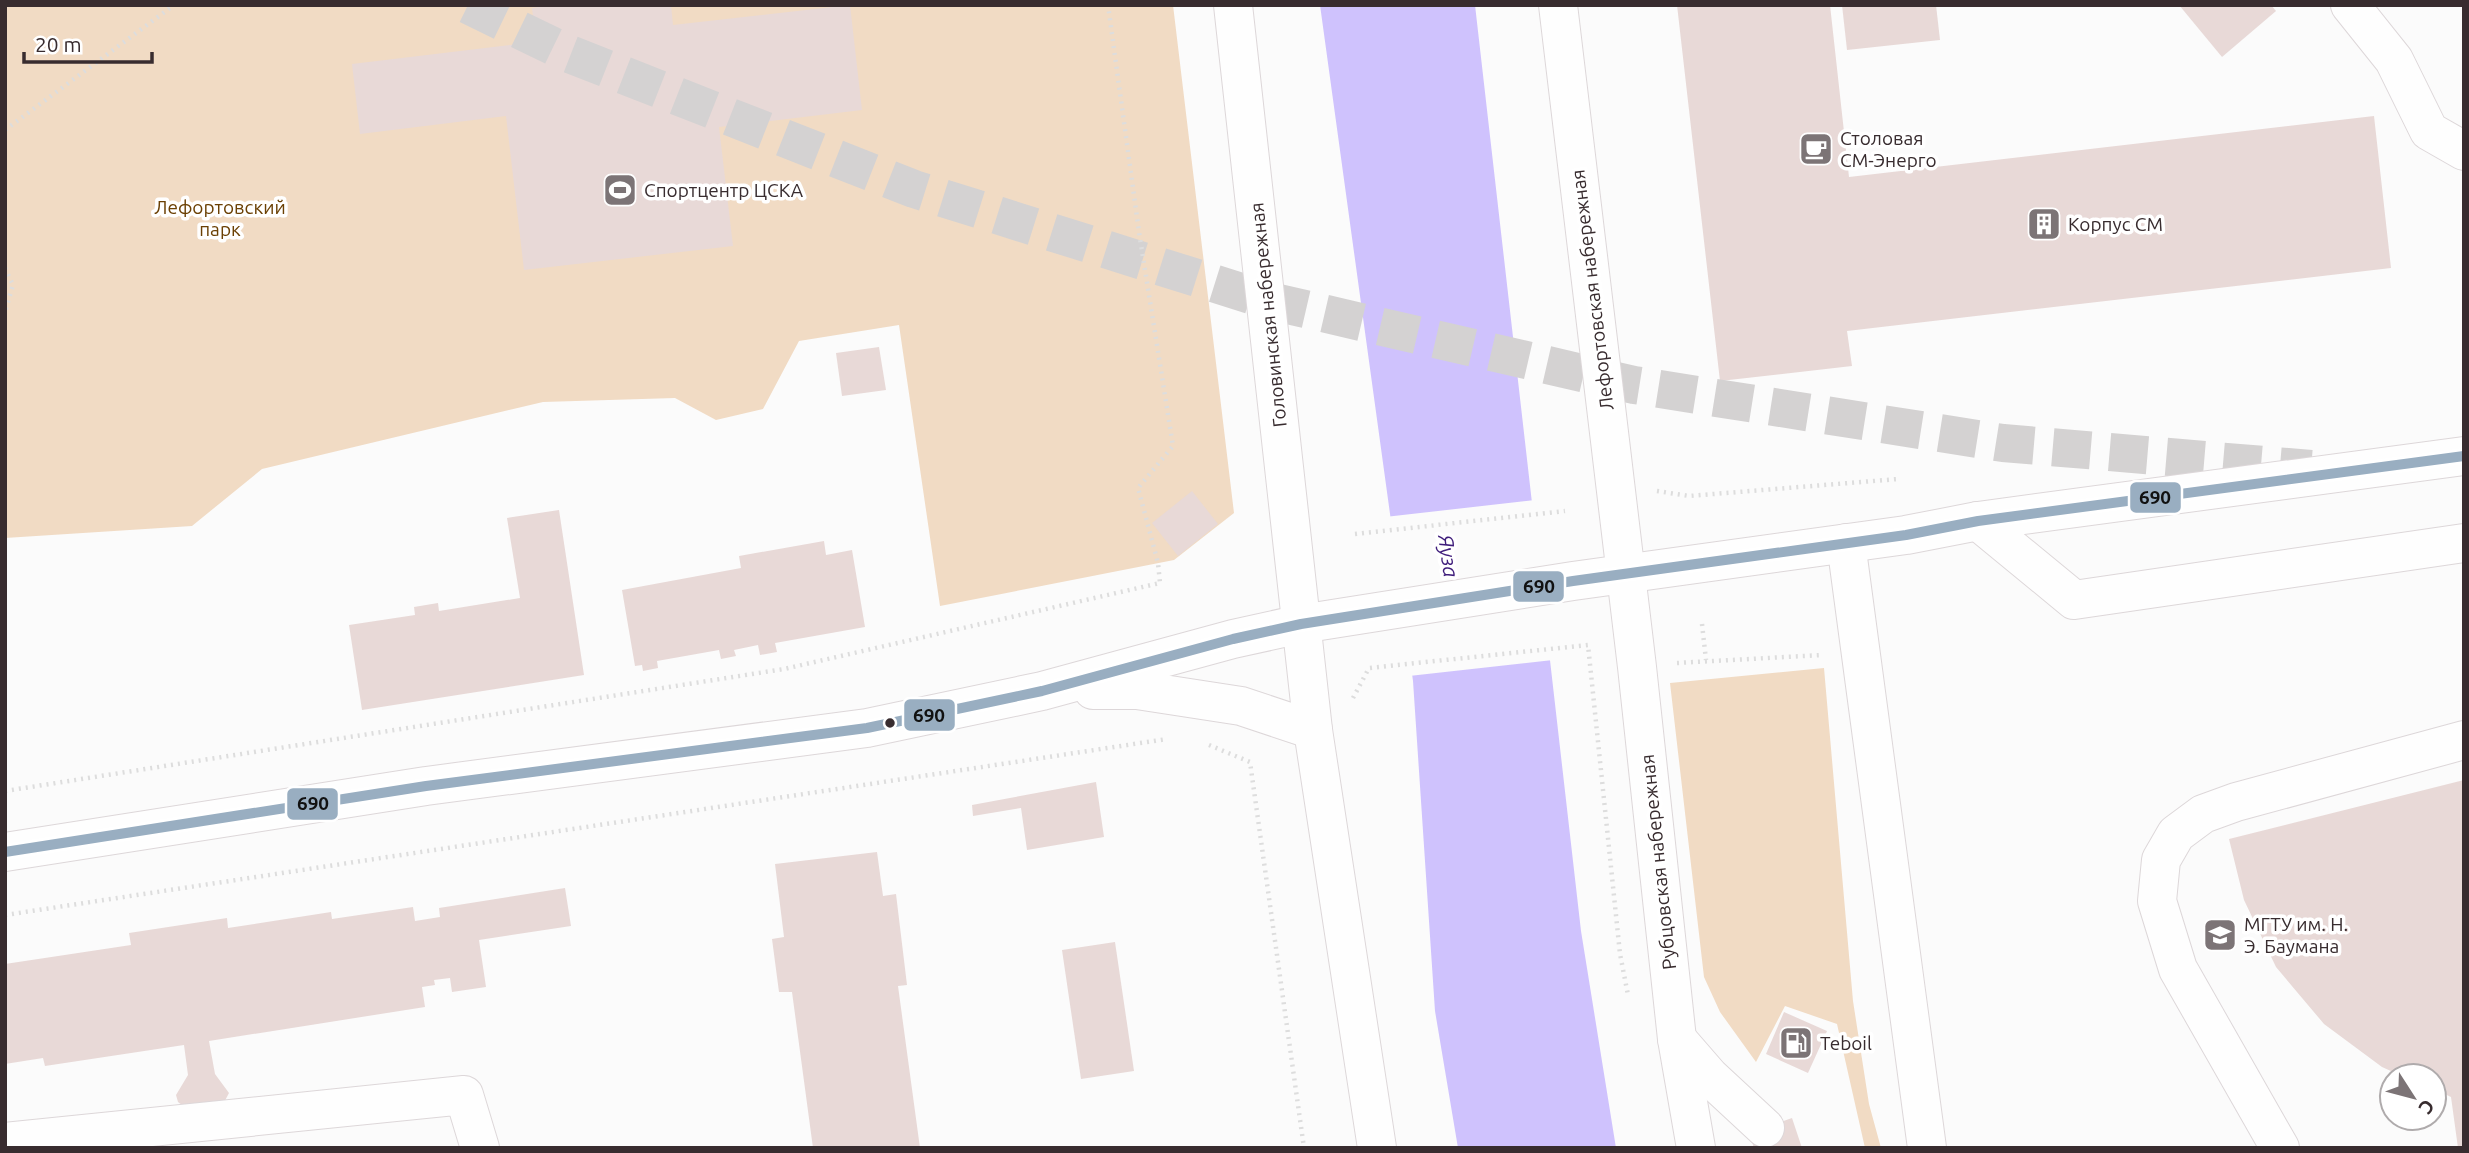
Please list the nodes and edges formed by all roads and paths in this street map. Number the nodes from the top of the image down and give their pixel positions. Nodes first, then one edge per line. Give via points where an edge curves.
1 (174, 5) edge
2 (1108, 5) edge
3 (1233, 5) edge
4 (1558, 5) edge
5 (2350, 5) edge
6 (5, 130) edge
7 (2464, 151) edge
8 (5, 268) edge
9 (5, 312) edge
10 (2464, 456) edge
11 (1898, 479) dead end
12 (1657, 491) dead end
13 (1565, 511) dead end
14 (1978, 521) junction
15 (1354, 534) dead end
16 (2464, 542) edge
17 (1846, 543) junction
18 (1626, 575) junction
19 (1301, 624) junction
20 (1702, 624) dead end
21 (1822, 655) dead end
22 (1706, 660) junction
23 (1667, 664) dead end
24 (1591, 671) dead end
25 (1042, 691) junction
26 (1352, 700) dead end
27 (1313, 730) junction
28 (1173, 738) dead end
29 (2464, 740) edge
30 (1199, 741) dead end
31 (5, 791) edge
32 (5, 852) edge
33 (5, 915) edge
34 (1677, 1039) junction
35 (1765, 1128) dead end
36 (5, 1142) edge
37 (480, 1148) edge
38 (1304, 1148) edge
39 (1377, 1148) edge
40 (1696, 1148) edge
41 (1927, 1148) edge
42 (2280, 1148) edge

1 - 6 path
2 - 31 path via 1173,446 1138,488 1160,583 784,669
3 - 19 main road, Головинская набережная
4 - 18 main road, Лефортовская набережная
5 - 7 main road via 2394,61 2429,131
8 - 9 path via 13,285
10 - 14 main road
11 - 12 path via 1689,496
13 - 15 path
14 - 16 main road via 2074,600
14 - 17 main road
17 - 18 main road
17 - 41 main road
18 - 19 main road
18 - 34 main road, Рубцовская набережная
19 - 25 main road
19 - 27 main road, Головинская набережная
20 - 22 path
21 - 22 path
22 - 23 path
24 - 26 path via 1588,645 1369,668
25 - 27 main road via 1138,690 1241,706
25 - 32 main road via 867,728 426,786
27 - 39 main road, Головинская набережная
28 - 33 path
29 - 42 main road via 2203,814 2176,834 2161,860 2157,901 2178,969
30 - 38 path via 1250,762
34 - 35 main road
34 - 40 main road, Рубцовская набережная
36 - 37 main road via 464,1095

